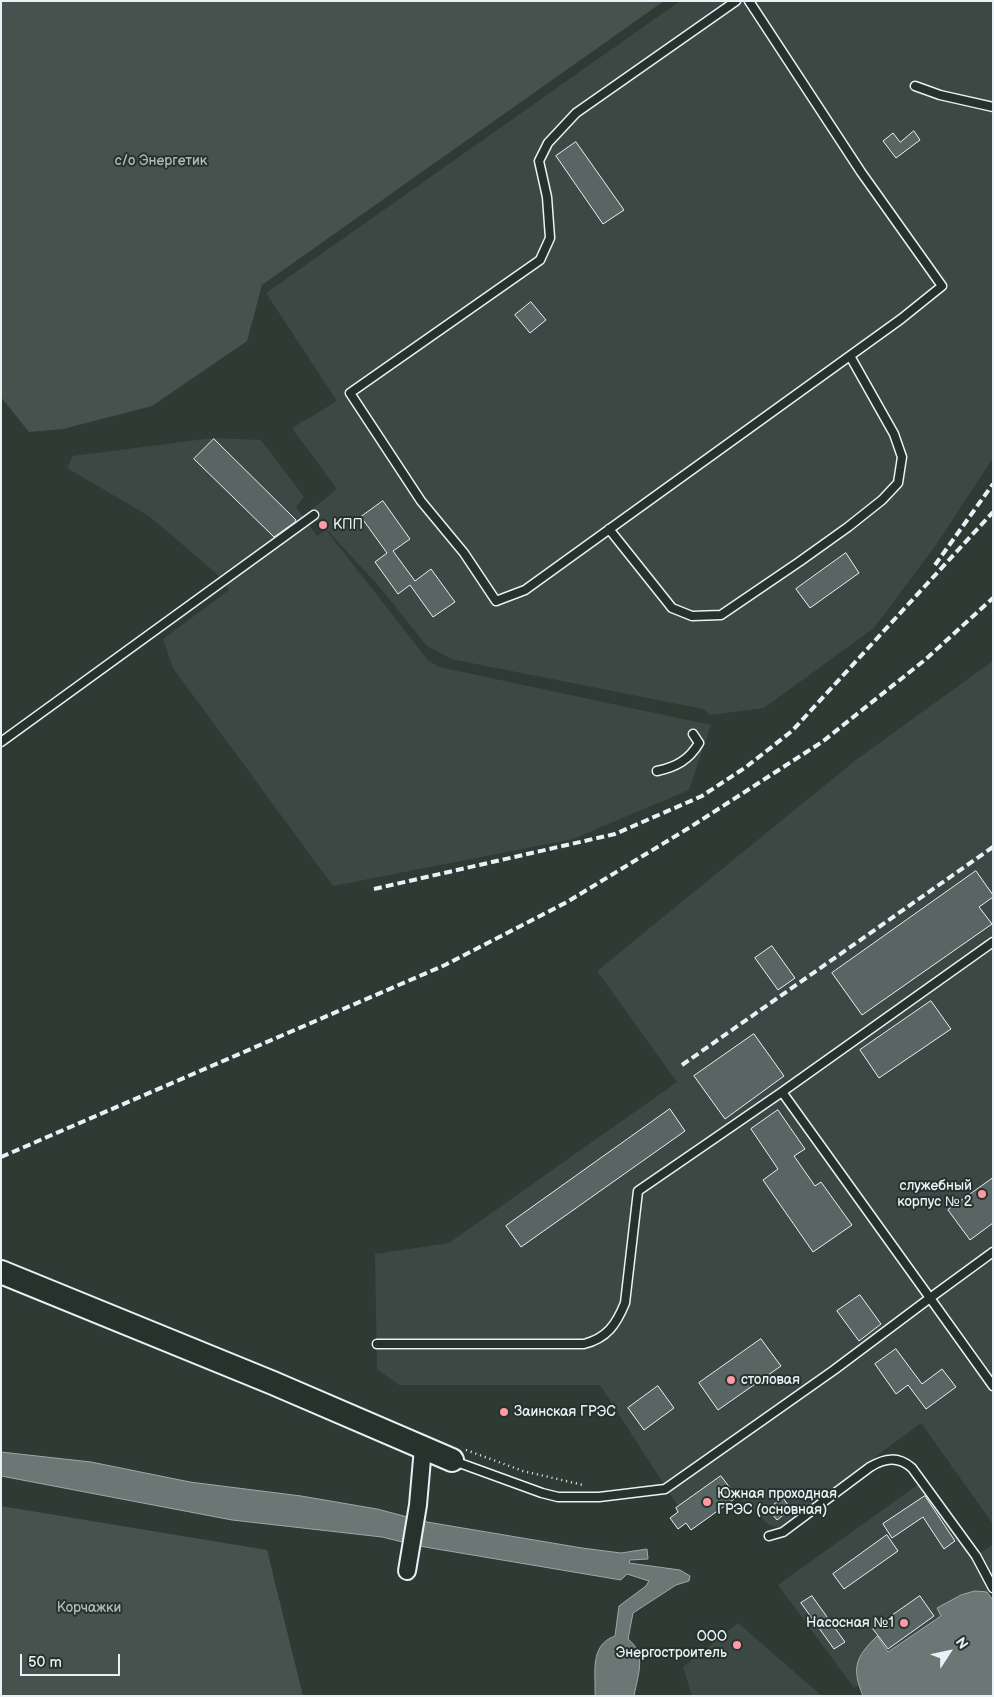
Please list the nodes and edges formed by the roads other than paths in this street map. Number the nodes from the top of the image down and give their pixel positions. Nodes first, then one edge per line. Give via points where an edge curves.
1 (736, 1) edge
2 (749, 1) edge
3 (915, 86) dead end
4 (993, 108) edge
5 (850, 356) junction
6 (314, 515) dead end
7 (609, 529) junction
8 (693, 734) dead end
9 (1, 742) edge
10 (657, 771) dead end
11 (993, 942) edge
12 (782, 1092) junction
13 (993, 1252) edge
14 (1, 1272) edge
15 (930, 1298) junction
16 (377, 1344) dead end
17 (993, 1386) edge
18 (423, 1448) junction
19 (452, 1460) joint
20 (769, 1536) dead end
21 (406, 1571) dead end
22 (993, 1588) edge

1 - 7 lane via 576,113 548,143 539,160 550,238 540,260 350,393 421,501 464,553 496,600 526,590
2 - 5 lane via 861,172 942,286
3 - 4 lane
5 - 7 lane
5 - 7 lane via 894,434 902,457 898,483 882,500 813,552 721,615 692,616 672,608
6 - 9 lane
8 - 10 lane via 699,743 693,754 684,762
11 - 12 lane
12 - 15 lane
12 - 16 lane via 638,1191 625,1303 618,1320 597,1341 584,1344
13 - 15 lane
14 - 18 street
15 - 17 lane
15 - 19 lane via 665,1489 599,1497 558,1497
18 - 19 street
18 - 21 street via 418,1505
20 - 22 lane via 783,1532 879,1461 904,1461 976,1556

